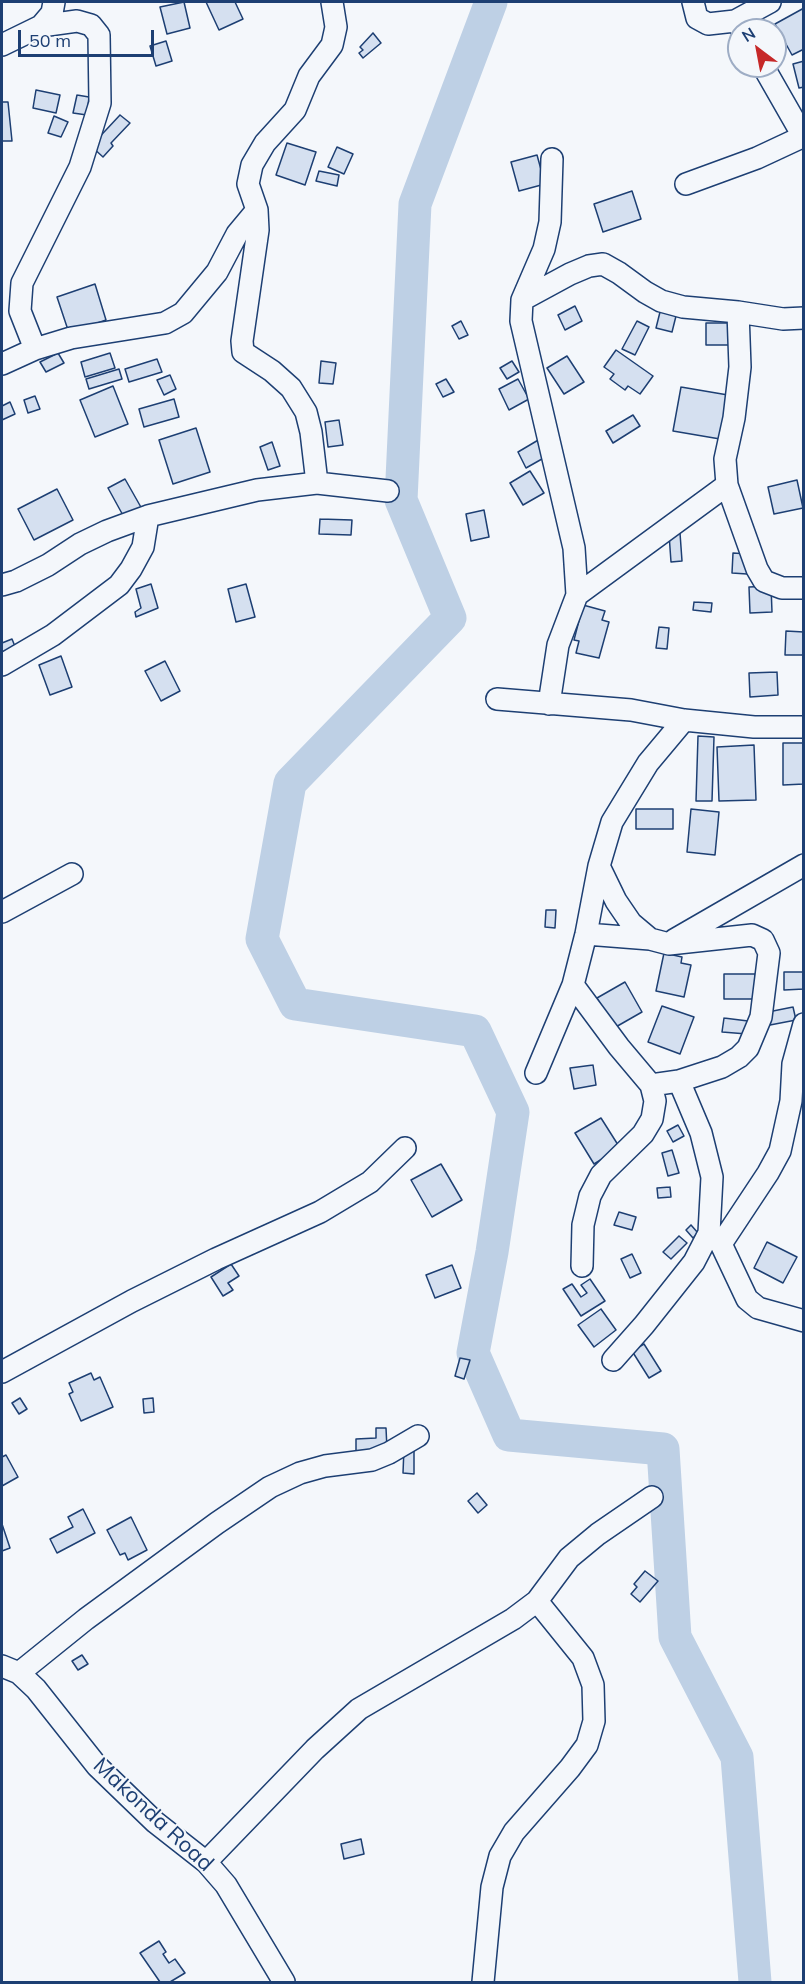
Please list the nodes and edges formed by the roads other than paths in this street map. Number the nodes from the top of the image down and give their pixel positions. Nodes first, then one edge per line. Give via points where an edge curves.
1 (54, 2) edge
2 (332, 2) edge
3 (693, 2) edge
4 (770, 2) edge
5 (749, 18) edge
6 (727, 25) edge
7 (41, 26) junction
8 (2, 45) edge
9 (769, 78) edge
10 (803, 136) edge
11 (552, 159) dead end
12 (686, 184) dead end
13 (257, 210) junction
14 (522, 300) junction
15 (738, 312) junction
16 (804, 318) edge
17 (35, 349) junction
18 (2, 364) edge
19 (317, 483) junction
20 (727, 485) junction
21 (388, 491) dead end
22 (148, 516) junction
23 (2, 585) edge
24 (804, 588) edge
25 (577, 595) junction
26 (2, 665) edge
27 (497, 699) dead end
28 (549, 704) junction
29 (684, 720) junction
30 (804, 727) edge
31 (804, 865) edge
32 (599, 866) junction
33 (72, 874) dead end
34 (2, 912) edge
35 (586, 934) junction
36 (660, 941) junction
37 (573, 985) junction
38 (804, 1024) edge
39 (536, 1073) dead end
40 (679, 1082) junction
41 (651, 1085) junction
42 (797, 1104) edge
43 (405, 1148) dead end
44 (715, 1239) junction
45 (582, 1266) dead end
46 (804, 1321) edge
47 (613, 1359) dead end
48 (2, 1372) edge
49 (418, 1436) dead end
50 (652, 1497) dead end
51 (537, 1601) junction
52 (10, 1670) edge
53 (206, 1862) junction
54 (284, 1983) edge
55 (483, 1983) edge

1 - 7 street via 52,13
2 - 13 street via 336,27 332,45 309,76 295,110 265,143 252,165 248,184
3 - 6 street via 697,18 708,24
4 - 5 street
7 - 8 street
7 - 17 street via 77,21 91,25 99,35 100,103 80,167 22,283 20,311
9 - 10 street
10 - 12 street
11 - 14 street via 550,222 544,249
13 - 17 street via 237,234 217,272 183,313 165,323 71,338
13 - 19 street via 243,352 291,388 306,412
14 - 15 street via 570,274 603,264 660,301
14 - 25 street via 520,321 574,548
15 - 16 street
15 - 20 street via 740,367 725,459
17 - 18 street
19 - 21 street
19 - 22 street via 257,490
20 - 24 street via 764,581 782,588
20 - 25 street
22 - 23 street via 107,531 48,566
22 - 26 street via 143,547 119,585 53,635
25 - 28 street via 558,645
27 - 28 street
28 - 29 street via 631,710
29 - 30 street
29 - 32 street via 648,763 612,822
31 - 36 street
32 - 35 street
32 - 36 street via 632,923
33 - 34 street
35 - 36 street
35 - 37 street
36 - 40 street via 752,935 763,940 769,953 761,1017 748,1048 722,1067
37 - 39 street
37 - 41 street
38 - 42 street via 793,1064
40 - 41 street
40 - 44 street via 701,1133 712,1177
41 - 45 street via 655,1101 652,1119 643,1134 601,1175 590,1196 583,1225
42 - 44 street via 768,1173
43 - 48 street via 369,1182 320,1212 132,1301
44 - 46 street via 747,1299 758,1308
44 - 47 street
49 - 52 street via 372,1460 326,1466 270,1487
50 - 51 street via 569,1558
51 - 53 street via 359,1709
51 - 55 street via 583,1658 593,1685 594,1721 587,1745 514,1832 500,1856 492,1887
52 - 53 street, Makonda Road via 36,1689 97,1766
53 - 54 street, Makonda Road via 226,1886

